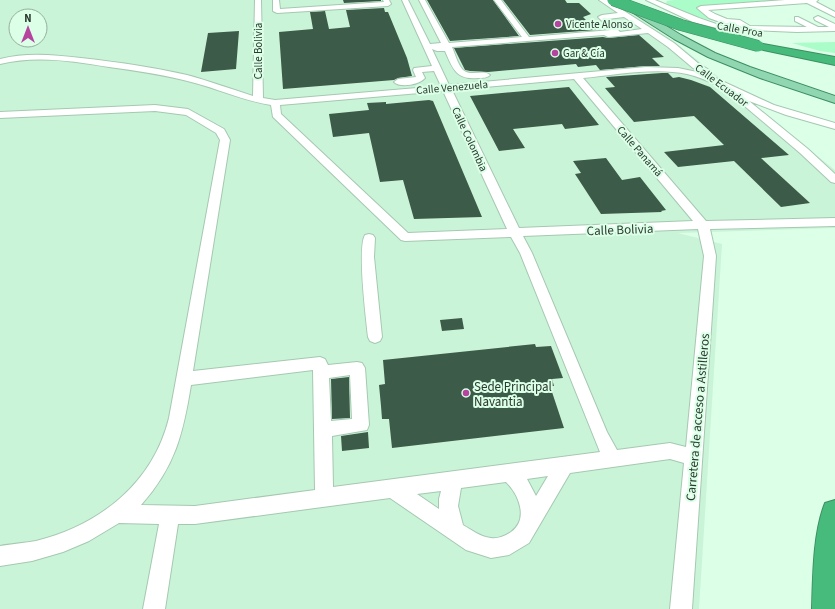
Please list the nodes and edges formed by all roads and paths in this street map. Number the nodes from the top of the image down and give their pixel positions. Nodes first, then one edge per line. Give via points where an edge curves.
1 (258, 0) edge
2 (386, 0) edge
3 (405, 0) edge
4 (422, 0) edge
5 (497, 0) edge
6 (602, 0) edge
7 (613, 0) edge
8 (620, 0) edge
9 (624, 0) edge
10 (635, 0) edge
11 (650, 0) edge
12 (661, 0) edge
13 (807, 0) edge
14 (815, 0) edge
15 (788, 2) junction
16 (771, 3) junction
17 (753, 4) junction
18 (735, 6) junction
19 (269, 7) edge
20 (716, 7) junction
21 (666, 8) junction
22 (800, 8) dead end
23 (781, 9) dead end
24 (763, 10) dead end
25 (745, 12) dead end
26 (624, 15) junction
27 (835, 15) edge
28 (730, 16) dead end
29 (818, 18) dead end
30 (798, 19) dead end
31 (760, 21) dead end
32 (780, 21) dead end
33 (835, 28) edge
34 (774, 29) junction
35 (797, 30) junction
36 (818, 30) junction
37 (651, 32) junction
38 (835, 32) edge
39 (527, 39) junction
40 (760, 44) junction
41 (447, 47) junction
42 (428, 48) junction
43 (835, 56) edge
44 (0, 62) edge
45 (835, 62) edge
46 (437, 68) junction
47 (536, 70) dead end
48 (646, 70) junction
49 (493, 74) dead end
50 (576, 76) junction
51 (542, 79) junction
52 (725, 86) junction
53 (446, 88) junction
54 (392, 92) junction
55 (835, 94) edge
56 (835, 100) edge
57 (258, 101) junction
58 (275, 103) junction
59 (0, 115) edge
60 (835, 126) edge
61 (835, 180) edge
62 (835, 222) edge
63 (703, 226) junction
64 (516, 233) junction
65 (368, 238) dead end
66 (375, 337) dead end
67 (321, 372) junction
68 (184, 379) junction
69 (323, 430) junction
70 (694, 457) junction
71 (612, 459) junction
72 (565, 465) junction
73 (508, 472) junction
74 (455, 480) junction
75 (392, 488) junction
76 (324, 497) junction
77 (835, 513) edge
78 (119, 514) junction
79 (170, 514) junction
80 (531, 521) junction
81 (456, 531) junction
82 (0, 556) edge
83 (154, 609) edge
84 (682, 609) edge
85 (826, 609) edge

1 - 19 street, Calle Bolivia
2 - 19 street via 388,4 277,11
3 - 42 street, Calle Colombia
4 - 41 street
5 - 39 street
6 - 26 street, Calle Ecuador
7 - 40 highway, bridge via 686,27
8 - 56 main road via 656,25 703,51
9 - 40 highway
10 - 55 main road via 675,27 711,46
11 - 21 street, Calle Proa
12 - 21 street
13 - 14 street
13 - 15 street
13 - 27 street
15 - 16 street
15 - 22 street
16 - 17 street
16 - 23 street
17 - 18 street
17 - 24 street
18 - 20 street
18 - 25 street
19 - 57 street, Calle Bolivia
20 - 28 street
20 - 34 street via 702,8 712,16 737,22 748,28
21 - 38 street, Calle Proa via 696,20 748,32 785,35
26 - 37 street, Calle Ecuador
26 - 39 street via 602,17 617,32
29 - 33 street
30 - 36 street
31 - 34 street
32 - 35 street
33 - 36 street
34 - 35 street
35 - 36 street
37 - 41 street
37 - 48 street via 678,54 679,59 676,64 670,66
37 - 52 street, Calle Ecuador
39 - 41 street
40 - 43 highway
40 - 45 highway
41 - 42 street
41 - 49 street via 464,76
42 - 46 street, Calle Colombia
44 - 57 street, Calle Venezuela via 14,57 42,56 143,68 201,81
46 - 53 street, Calle Colombia
46 - 54 street via 417,70 421,78 416,81 389,83
47 - 51 street
48 - 50 street, Calle Venezuela
48 - 52 street via 687,72
50 - 51 street, Calle Venezuela
50 - 63 street, Calle Panamá
51 - 53 street, Calle Venezuela
52 - 60 street via 774,108
52 - 61 street, Calle Ecuador
53 - 54 street, Calle Venezuela
53 - 64 street, Calle Colombia
54 - 58 street, Calle Venezuela
57 - 58 street, Calle Venezuela
58 - 64 street, Calle Bolivia via 276,115 406,237
59 - 68 street via 155,108 188,112 220,131 225,140
62 - 63 street, Calle Bolivia
63 - 64 street, Calle Bolivia
63 - 70 street, Carretera de acceso a Astilleros via 710,256
64 - 71 street, Calle Colombia
65 - 66 street
67 - 68 street via 320,363
67 - 69 street
67 - 69 street via 357,368 361,426
68 - 78 street via 170,444 159,468 144,489
69 - 76 street
70 - 71 street via 670,451
70 - 84 street, Carretera de acceso a Astilleros
71 - 72 street
72 - 73 street
72 - 80 street
73 - 74 street
73 - 80 street via 519,482 530,502
74 - 75 street
74 - 81 street via 449,489 448,513
75 - 76 street
75 - 81 street
76 - 79 street via 195,515
77 - 85 highway via 828,565
78 - 79 street
78 - 82 street via 91,531 42,550
79 - 83 street
80 - 81 street via 522,536 509,545 491,548 473,543

